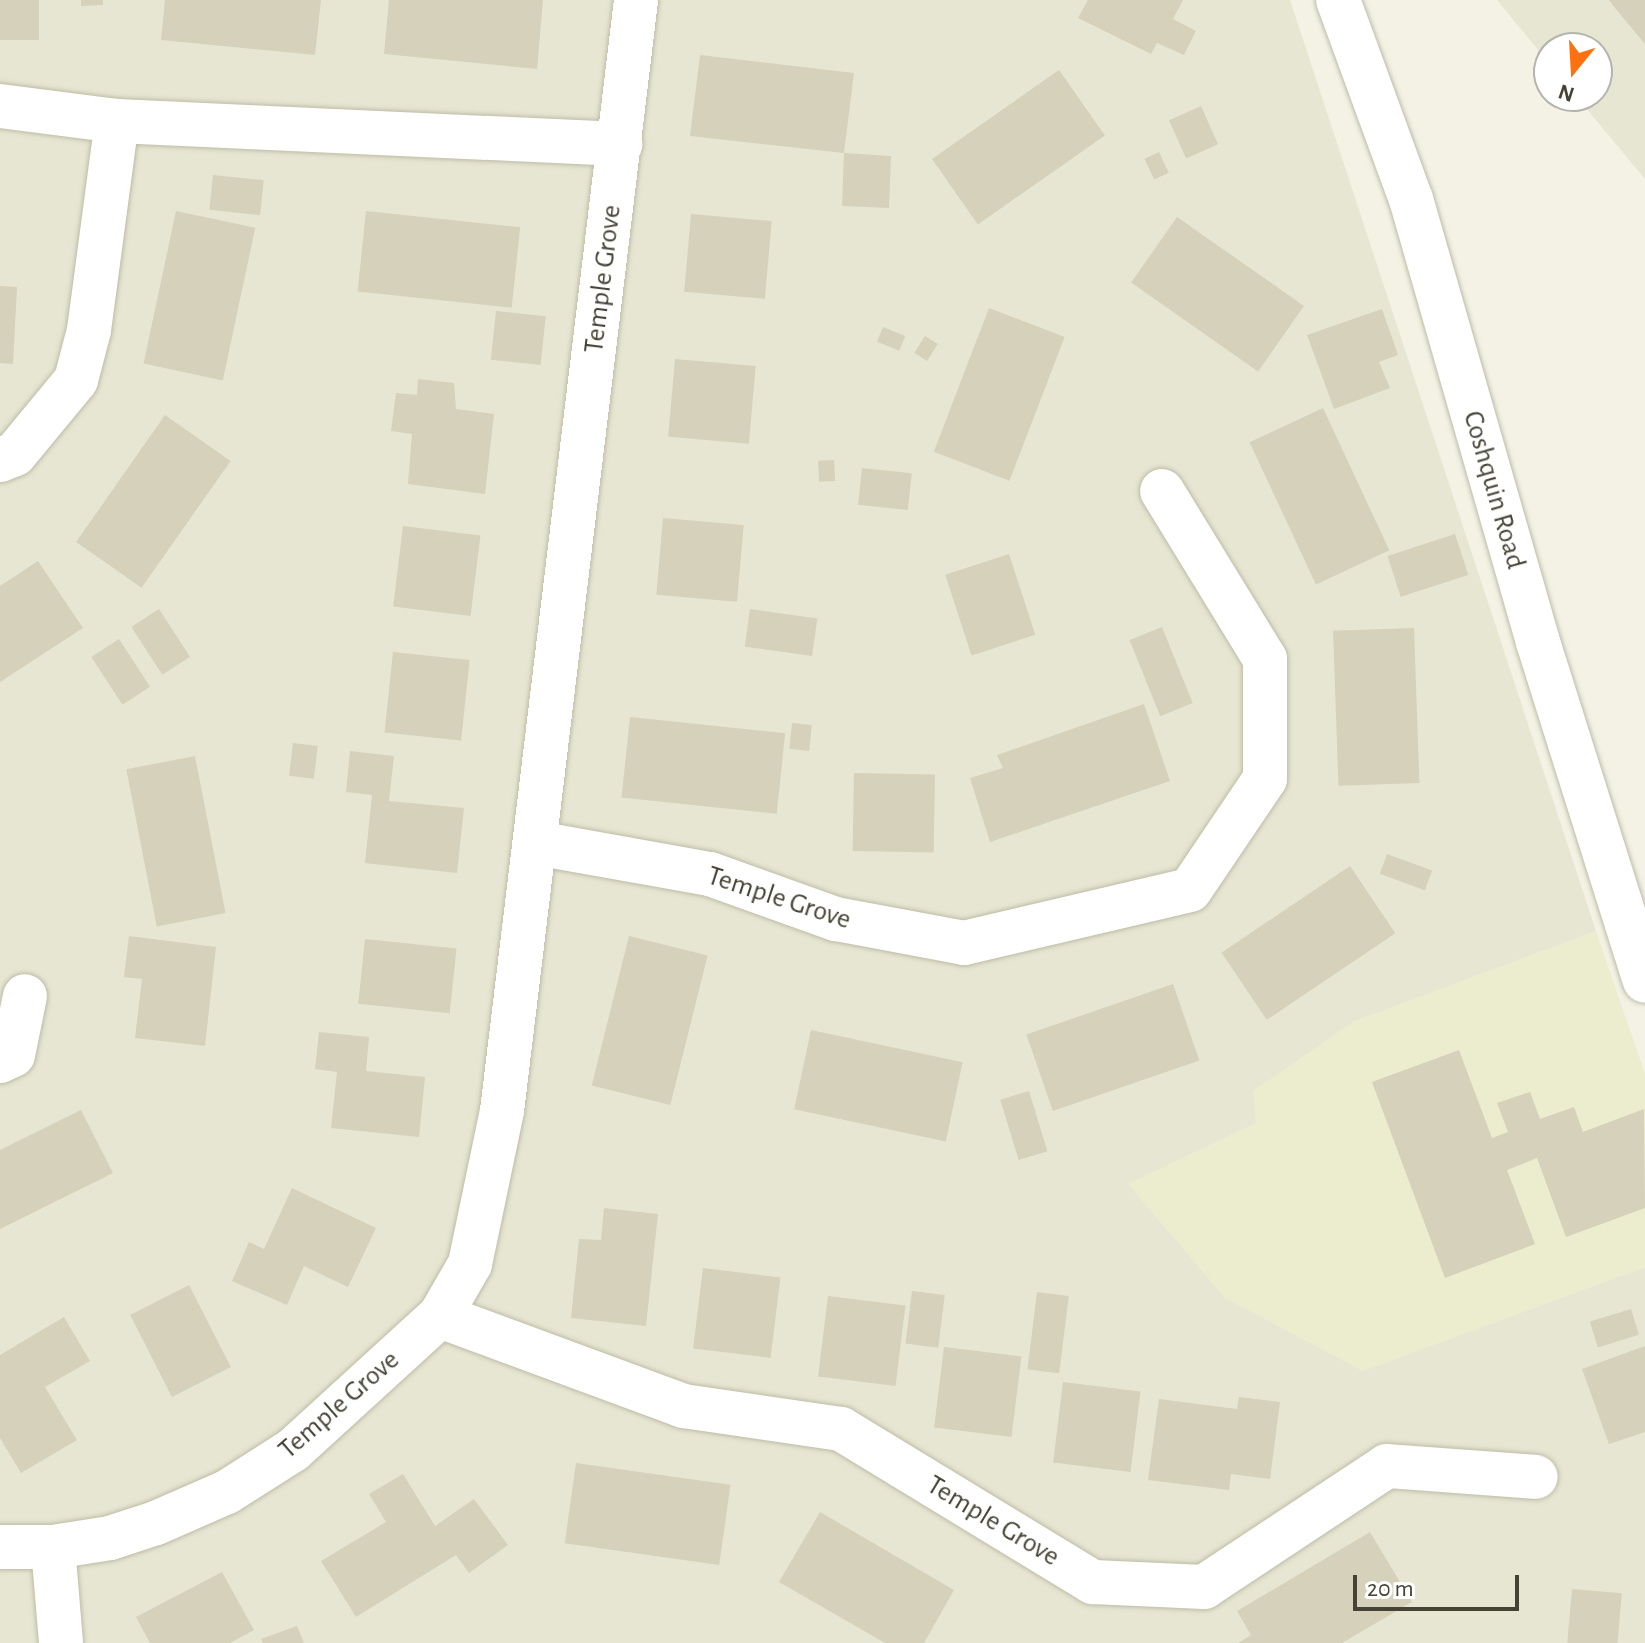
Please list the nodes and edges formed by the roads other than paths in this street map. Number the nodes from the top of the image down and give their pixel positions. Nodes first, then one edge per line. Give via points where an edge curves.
1 (636, 0) edge
2 (1338, 0) edge
3 (0, 106) edge
4 (117, 121) junction
5 (620, 144) junction
6 (0, 460) edge
7 (1162, 491) dead end
8 (536, 843) junction
9 (1645, 981) edge
10 (25, 996) dead end
11 (0, 1061) edge
12 (440, 1316) junction
13 (1536, 1477) dead end
14 (0, 1547) edge
15 (53, 1547) junction
16 (61, 1643) edge

1 - 5 street, Temple Grove
2 - 9 street, Coshquin Road via 1411,199 1538,642
3 - 4 street
4 - 5 street
4 - 6 street via 89,330 76,380 15,454
5 - 8 street, Temple Grove
7 - 8 street, Temple Grove via 1265,659 1265,779 1190,890 964,943 836,919 710,874
8 - 12 street, Temple Grove via 502,1111 470,1264
10 - 11 street via 13,1055
12 - 13 street, Temple Grove via 683,1406 841,1429 1093,1582 1204,1587 1387,1466
12 - 15 street, Temple Grove via 293,1450 227,1492 122,1534
14 - 15 street, Temple Grove
15 - 16 street

